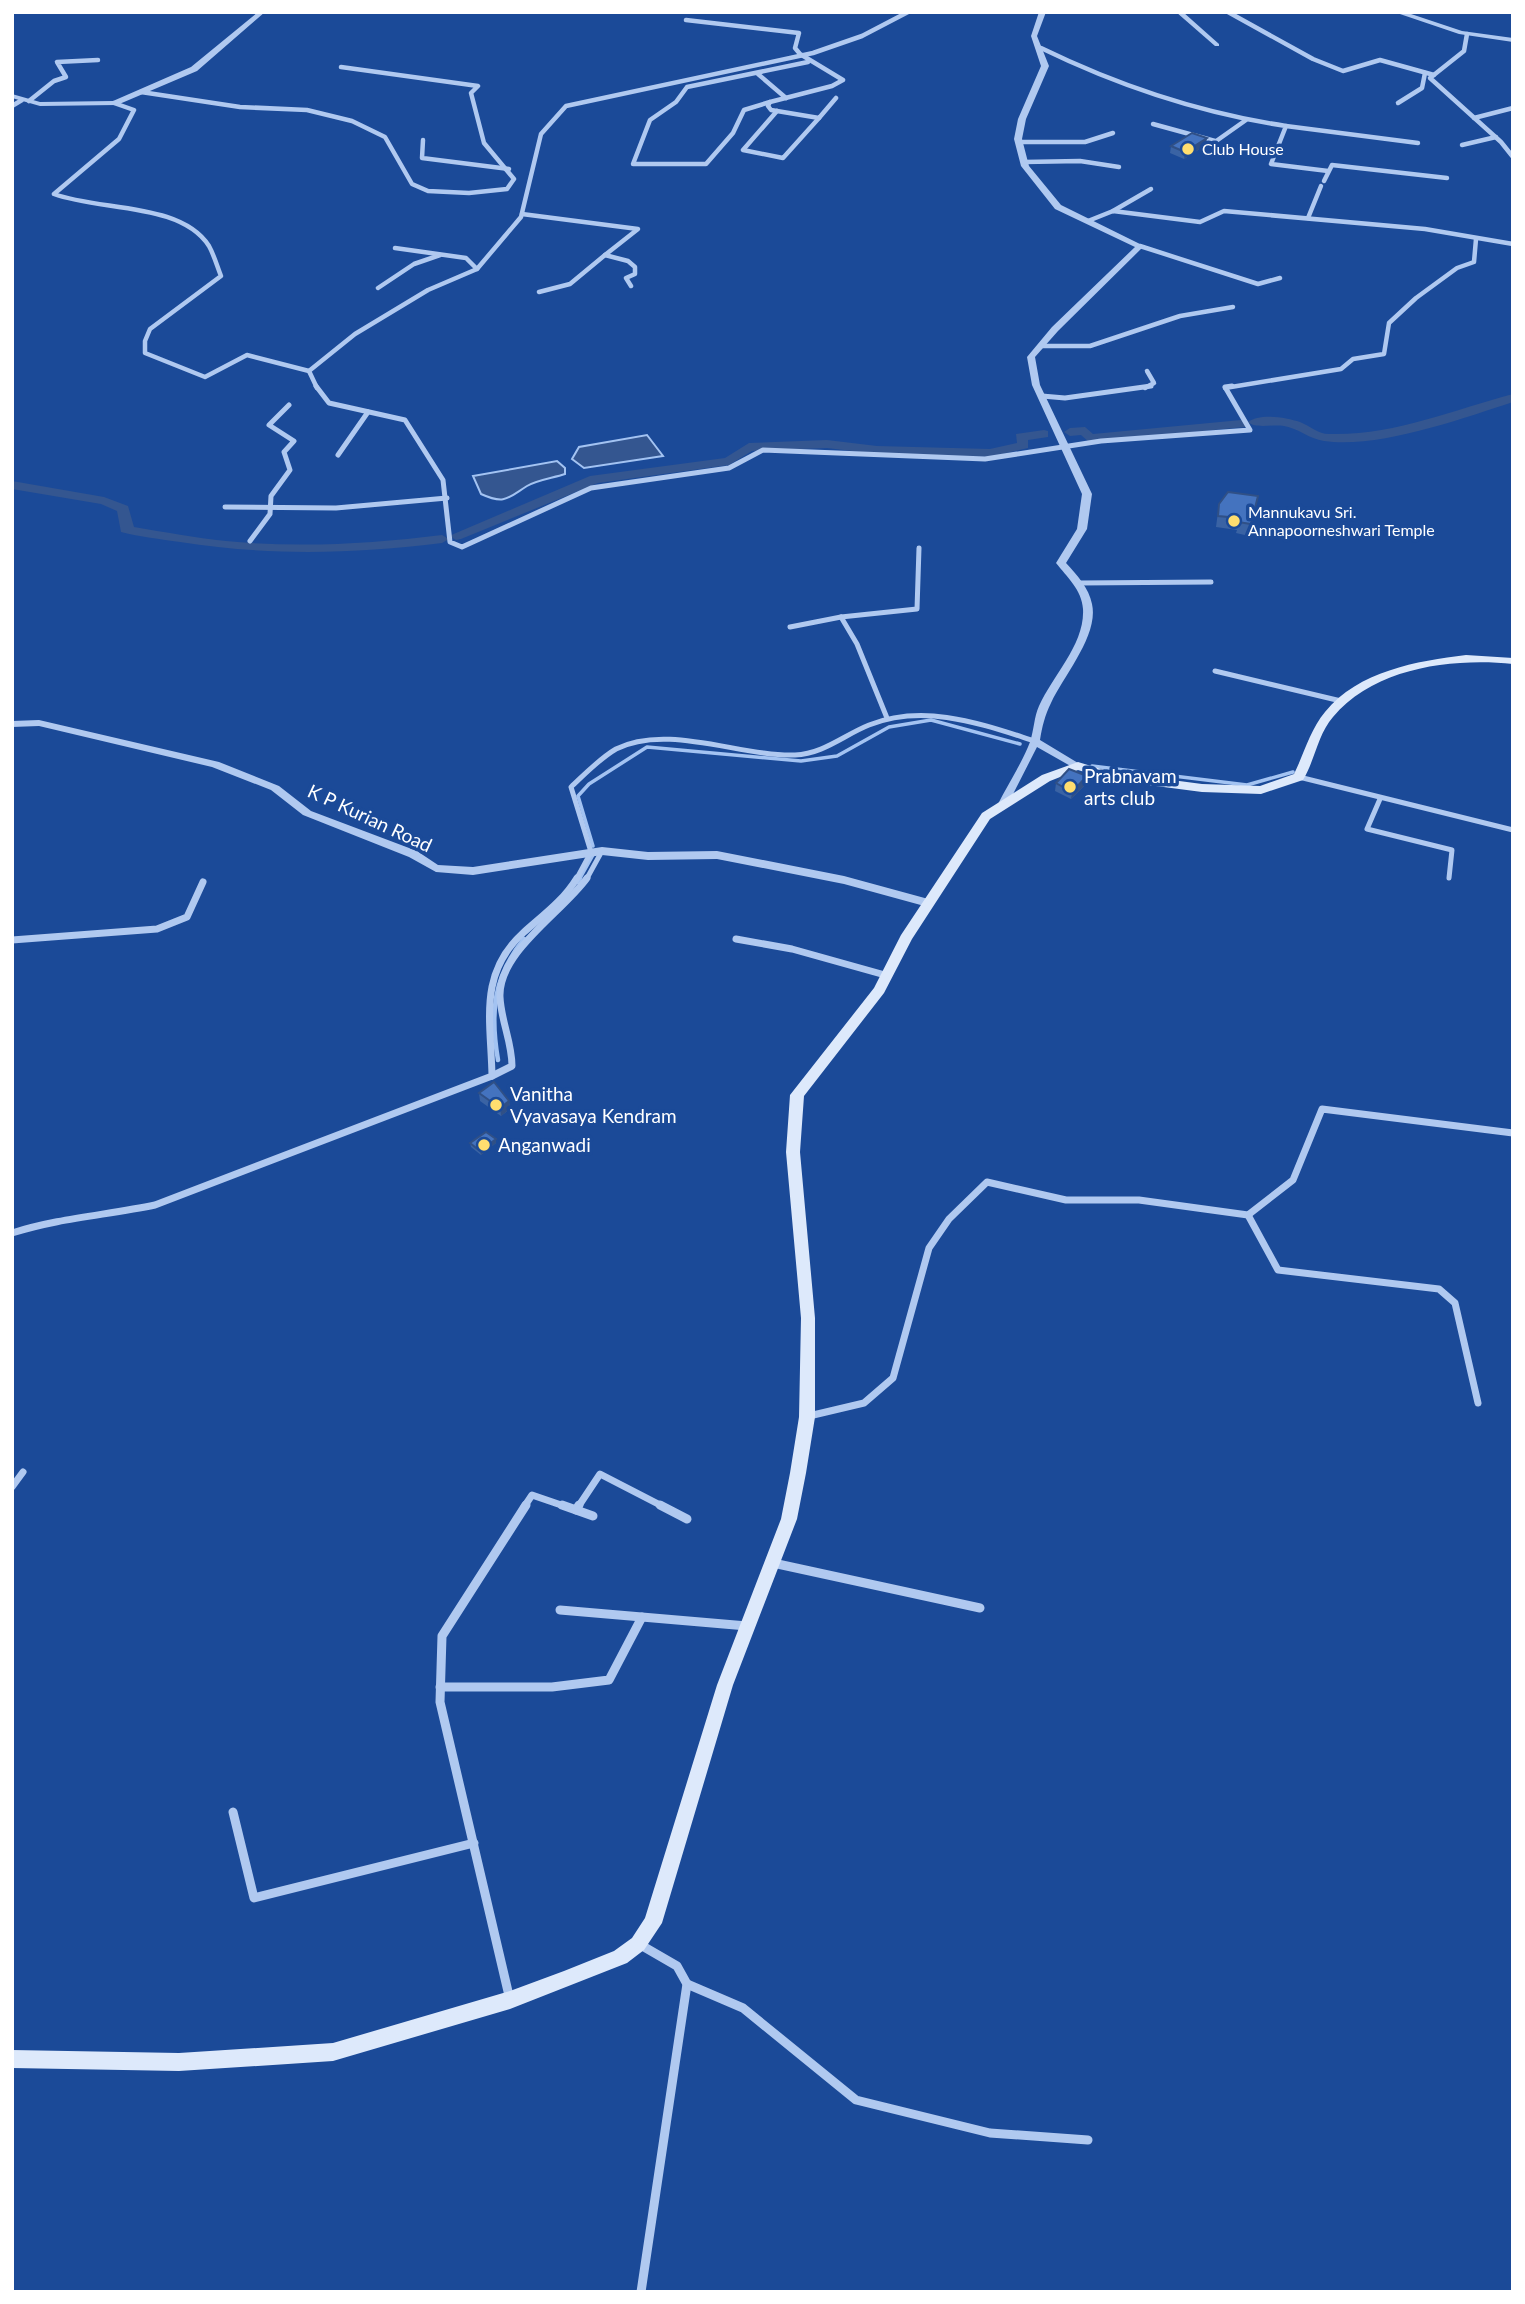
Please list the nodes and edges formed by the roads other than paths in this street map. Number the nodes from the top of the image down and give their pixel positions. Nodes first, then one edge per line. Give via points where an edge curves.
1 (261, 12) edge
2 (908, 12) edge
3 (1043, 12) edge
4 (1179, 12) edge
5 (1228, 12) edge
6 (1404, 13) edge
7 (686, 20) dead end
8 (1466, 34) junction
9 (1513, 40) edge
10 (1217, 45) dead end
11 (1041, 48) junction
12 (801, 57) junction
13 (98, 60) dead end
14 (808, 62) junction
15 (341, 67) dead end
16 (1425, 73) junction
17 (758, 74) junction
18 (1434, 75) junction
19 (66, 77) junction
20 (72, 85) dead end
21 (141, 92) junction
22 (12, 96) edge
23 (786, 97) junction
24 (836, 98) dead end
25 (25, 101) junction
26 (770, 102) junction
27 (114, 103) junction
28 (1398, 103) dead end
29 (12, 106) edge
30 (1513, 108) edge
31 (777, 111) junction
32 (819, 118) junction
33 (1474, 118) junction
34 (1246, 120) junction
35 (1153, 124) dead end
36 (1286, 125) junction
37 (1113, 133) dead end
38 (1496, 137) junction
39 (423, 140) dead end
40 (1019, 142) junction
41 (1418, 142) dead end
42 (1462, 145) dead end
43 (1513, 157) edge
44 (1024, 162) junction
45 (1119, 167) dead end
46 (509, 169) junction
47 (1328, 171) junction
48 (1447, 178) dead end
49 (1151, 189) dead end
50 (1113, 211) junction
51 (522, 214) junction
52 (1308, 218) junction
53 (1088, 221) junction
54 (1476, 239) junction
55 (1513, 244) edge
56 (1140, 246) junction
57 (395, 248) dead end
58 (444, 254) junction
59 (605, 255) junction
60 (477, 269) junction
61 (1280, 278) dead end
62 (631, 286) dead end
63 (378, 288) dead end
64 (539, 292) dead end
65 (1233, 307) dead end
66 (1041, 346) junction
67 (309, 371) junction
68 (1147, 371) dead end
69 (1042, 397) junction
70 (289, 404) dead end
71 (368, 412) junction
72 (1064, 442) junction
73 (338, 455) dead end
74 (447, 498) junction
75 (225, 507) dead end
76 (268, 510) junction
77 (250, 541) dead end
78 (919, 548) dead end
79 (1211, 582) dead end
80 (1079, 583) junction
81 (841, 617) junction
82 (790, 627) dead end
83 (1513, 661) edge
84 (1215, 671) dead end
85 (1341, 701) junction
86 (887, 718) junction
87 (12, 724) edge
88 (1035, 740) junction
89 (1077, 766) junction
90 (1299, 777) junction
91 (1380, 799) junction
92 (1003, 804) junction
93 (1513, 830) edge
94 (597, 852) junction
95 (1449, 878) dead end
96 (203, 882) dead end
97 (928, 903) junction
98 (736, 939) dead end
99 (12, 940) edge
100 (885, 975) junction
101 (492, 1076) junction
102 (1513, 1133) edge
103 (1248, 1215) junction
104 (12, 1233) edge
105 (1478, 1403) dead end
106 (807, 1417) junction
107 (23, 1472) dead end
108 (12, 1487) edge
109 (576, 1510) junction
110 (593, 1516) dead end
111 (687, 1519) dead end
112 (772, 1563) junction
113 (979, 1608) dead end
114 (560, 1610) dead end
115 (642, 1617) junction
116 (748, 1626) junction
117 (440, 1687) junction
118 (233, 1812) dead end
119 (474, 1843) junction
120 (638, 1944) junction
121 (687, 1984) junction
122 (510, 2000) junction
123 (12, 2059) edge
124 (1088, 2140) dead end
125 (642, 2292) edge

1 - 21 street via 194,69
2 - 12 street via 847,44
3 - 11 street via 1034,36
4 - 10 street
5 - 16 street via 1343,71 1380,60
6 - 8 street
7 - 12 street via 799,33 795,48
8 - 9 street
8 - 18 street via 1464,51
11 - 34 street via 1154,93
11 - 40 street via 1045,66 1022,119
12 - 14 street
12 - 51 street via 566,106 541,134
13 - 19 street via 57,62
14 - 17 street
14 - 23 street via 843,80
15 - 46 street via 478,86 471,93 478,125 488,150
16 - 18 street
16 - 28 street via 1422,88
17 - 23 street
17 - 26 street via 687,87 676,102 650,120 633,164 706,164 733,133 744,110
18 - 33 street via 1430,78
19 - 20 street
19 - 25 street
21 - 27 street
21 - 46 street via 240,107 307,110 352,121 385,137 412,184 428,191 507,189 514,179
22 - 25 street
23 - 26 street
24 - 32 street
25 - 27 street
25 - 29 street
26 - 31 street via 768,108
27 - 67 street via 134,110 124,133 54,194 145,212 184,225 207,243 221,276 153,328 145,341 145,353 205,377 247,355
30 - 33 street
31 - 32 street
31 - 32 street via 743,150 785,157
33 - 38 street
34 - 35 street via 1213,143
34 - 36 street
36 - 41 street
36 - 47 street via 1271,164
37 - 40 street via 1085,142
38 - 42 street
38 - 43 street
39 - 46 street via 422,158
40 - 44 street
44 - 45 street via 1080,161
44 - 53 street via 1058,206
47 - 48 street via 1332,165
47 - 52 street
49 - 50 street
50 - 52 street via 1200,222 1224,211
50 - 53 street
51 - 59 street via 638,229
51 - 60 street
52 - 54 street
53 - 56 street
54 - 55 street
54 - 72 street via 1470,266 1457,268 1448,281 1411,302 1389,323 1384,354 1353,359 1341,369 1225,387 1250,430
56 - 61 street via 1258,284
56 - 66 street
57 - 58 street
58 - 60 street via 466,258
58 - 63 street via 407,266
59 - 62 street via 635,267 635,274 626,278
59 - 64 street via 570,285
60 - 67 street via 428,290 355,334
65 - 66 street via 1195,311 1100,346
66 - 69 street via 1031,357
67 - 71 street via 329,402
68 - 69 street via 1154,383 1150,387
69 - 72 street
70 - 76 street via 269,425 294,441 284,452 290,470 273,491
71 - 73 street
71 - 74 street via 405,419 443,480
72 - 74 street via 985,459 763,450 729,468 591,488 462,547 450,542
72 - 80 street via 1087,494 1082,529 1061,563
74 - 76 street via 372,508
75 - 76 street
76 - 77 street via 270,514
78 - 81 street via 917,609
79 - 80 street
80 - 88 street via 1088,610 1083,635 1053,684 1035,726
81 - 82 street
81 - 86 street
83 - 85 main road via 1475,658 1418,666 1371,682
84 - 85 street
85 - 90 main road via 1327,716
86 - 88 street via 915,712 946,715
86 - 94 street via 826,747 795,755 653,740 619,748 571,787
87 - 94 street, K P Kurian Road via 39,723 215,764 275,788 307,813 436,868 473,871
88 - 89 street
88 - 92 street
89 - 90 main road via 1110,776 1202,788 1261,790
89 - 92 main road
90 - 91 street
91 - 93 street
91 - 95 street via 1367,828 1452,850
92 - 97 main road via 986,816
94 - 97 street, K P Kurian Road via 717,855 844,880
94 - 101 street via 563,897 509,949 494,971 488,1010
94 - 101 street via 596,870 574,899 538,931 500,985 500,1006 513,1056 512,1066
96 - 99 street via 187,917 157,929
97 - 100 main road
98 - 100 street
100 - 106 main road via 879,990 797,1095 793,1152 808,1318
101 - 104 street via 155,1205 47,1222
102 - 103 street via 1322,1109 1293,1181
103 - 105 street via 1278,1270 1439,1289 1455,1303
103 - 106 street via 1139,1200 1066,1200 987,1182 949,1219 929,1248 893,1378 864,1403
106 - 112 main road via 789,1519
107 - 108 street
109 - 110 street
109 - 111 street via 600,1474
109 - 117 street via 532,1495 442,1636
112 - 113 street
112 - 116 main road
114 - 115 street
115 - 116 street
115 - 117 street via 609,1680 552,1687
116 - 120 main road via 725,1685 653,1923
117 - 119 street
118 - 119 street via 254,1898
119 - 122 street
120 - 121 street via 677,1966
120 - 122 main road via 620,1957
121 - 124 street via 744,2008 856,2100 990,2133
121 - 125 street
122 - 123 main road via 333,2052 179,2062

